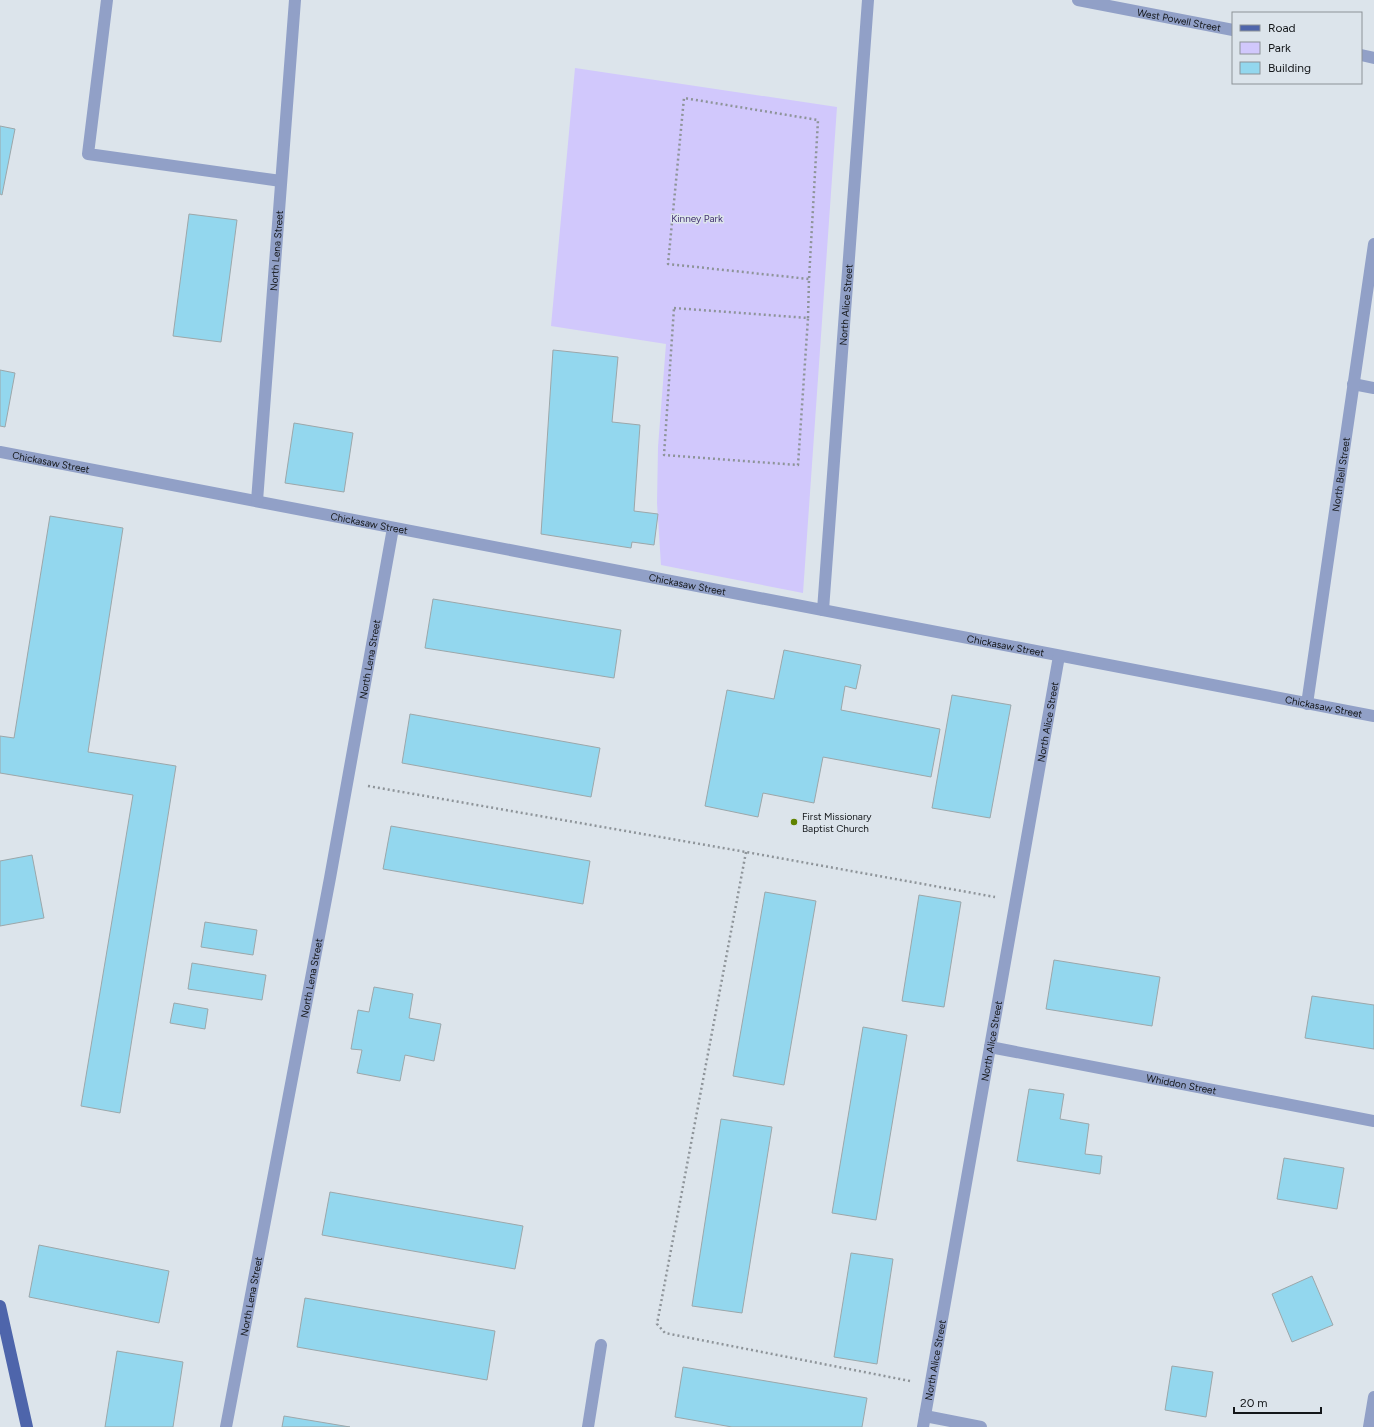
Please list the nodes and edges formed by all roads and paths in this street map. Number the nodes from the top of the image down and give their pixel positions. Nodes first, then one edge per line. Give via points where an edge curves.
1 (106, 0) edge
2 (295, 0) edge
3 (868, 0) edge
4 (1078, 0) edge
5 (1232, 30) edge
6 (1362, 55) edge
7 (1374, 58) edge
8 (281, 181) junction
9 (1374, 244) edge
10 (809, 279) junction
11 (808, 318) junction
12 (1353, 384) junction
13 (1374, 388) edge
14 (0, 452) edge
15 (257, 501) junction
16 (393, 528) junction
17 (823, 610) junction
18 (1059, 656) junction
19 (1307, 704) junction
20 (1374, 716) edge
21 (348, 782) junction
22 (746, 852) junction
23 (1015, 901) junction
24 (990, 1047) junction
25 (1374, 1121) edge
26 (0, 1306) edge
27 (601, 1345) dead end
28 (930, 1385) junction
29 (1374, 1397) edge
30 (924, 1422) edge
31 (27, 1427) edge
32 (226, 1427) edge
33 (588, 1427) edge
34 (981, 1427) edge
35 (1368, 1427) edge

1 - 8 street via 88,154
2 - 8 street, North Lena Street
3 - 17 street, North Alice Street
4 - 5 street, West Powell Street
6 - 7 street
8 - 15 street, North Lena Street
9 - 12 street, North Bell Street
10 - 10 path via 818,120 684,98 668,264
10 - 11 path
11 - 11 path via 674,308 664,455 798,465
12 - 13 street
12 - 19 street, North Bell Street
14 - 15 street, Chickasaw Street
15 - 16 street, Chickasaw Street
16 - 17 street, Chickasaw Street
16 - 21 street, North Lena Street
17 - 18 street, Chickasaw Street
18 - 19 street, Chickasaw Street
18 - 23 street, North Alice Street
19 - 20 street, Chickasaw Street
21 - 22 path
21 - 32 street, North Lena Street
22 - 23 path
22 - 28 path via 657,1324 665,1333
23 - 24 street, North Alice Street
24 - 25 street, Whiddon Street
24 - 28 street, North Alice Street
26 - 31 main road
27 - 33 street
28 - 30 street, North Alice Street
29 - 35 street
30 - 34 street

